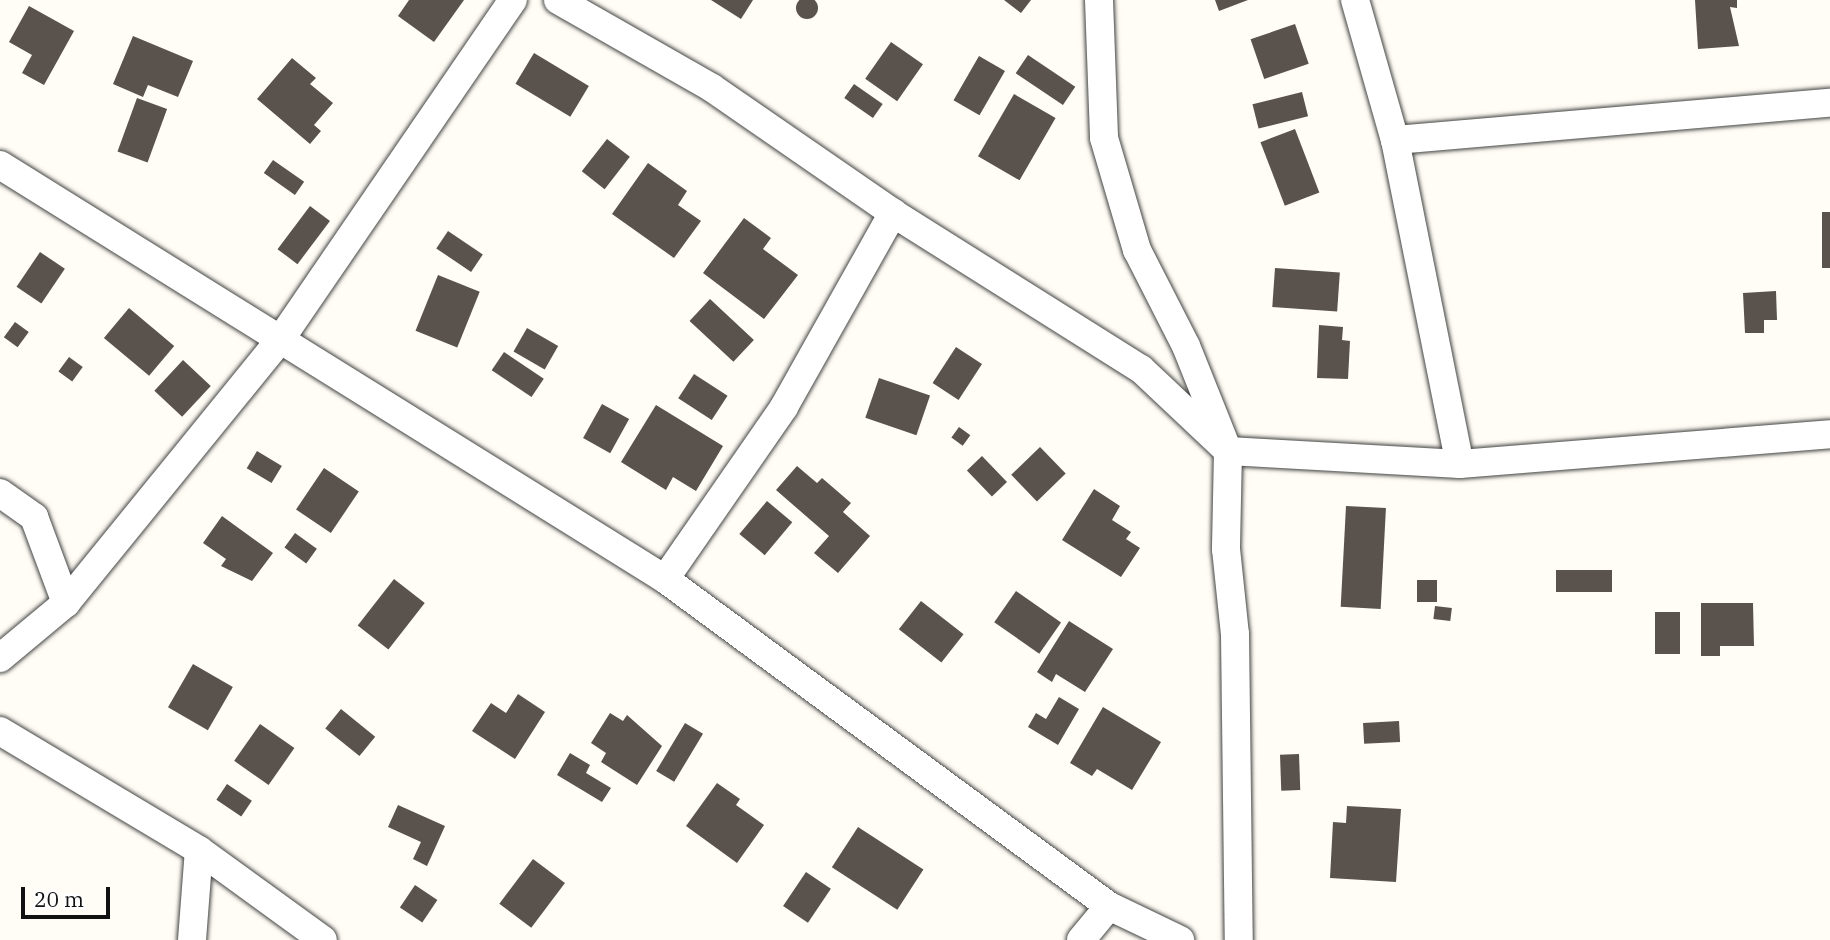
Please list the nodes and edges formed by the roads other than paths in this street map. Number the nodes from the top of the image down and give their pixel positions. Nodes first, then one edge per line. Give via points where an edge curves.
1 (513, 0) edge
2 (558, 0) edge
3 (1099, 0) edge
4 (1355, 0) edge
5 (1830, 103) edge
6 (1395, 140) junction
7 (0, 165) edge
8 (893, 213) junction
9 (280, 340) junction
10 (1830, 434) edge
11 (1228, 451) junction
12 (1460, 464) junction
13 (0, 493) edge
14 (665, 579) junction
15 (66, 603) junction
16 (0, 658) edge
17 (0, 731) edge
18 (199, 850) junction
19 (1109, 906) junction
20 (192, 940) edge
21 (323, 940) edge
22 (1081, 940) edge
23 (1180, 940) edge
24 (1239, 940) edge

1 - 9 street
2 - 8 street via 712,88
3 - 11 street via 1104,138 1137,250 1186,346
4 - 6 street
5 - 6 street
6 - 12 street
7 - 9 street
8 - 11 street via 1141,369
8 - 14 street via 784,407
9 - 14 street
9 - 15 street
10 - 12 street
11 - 12 street
11 - 24 street via 1226,549 1235,634
13 - 15 street via 34,517
14 - 19 street
15 - 16 street
17 - 18 street
18 - 20 street
18 - 21 street
19 - 22 street
19 - 23 street

